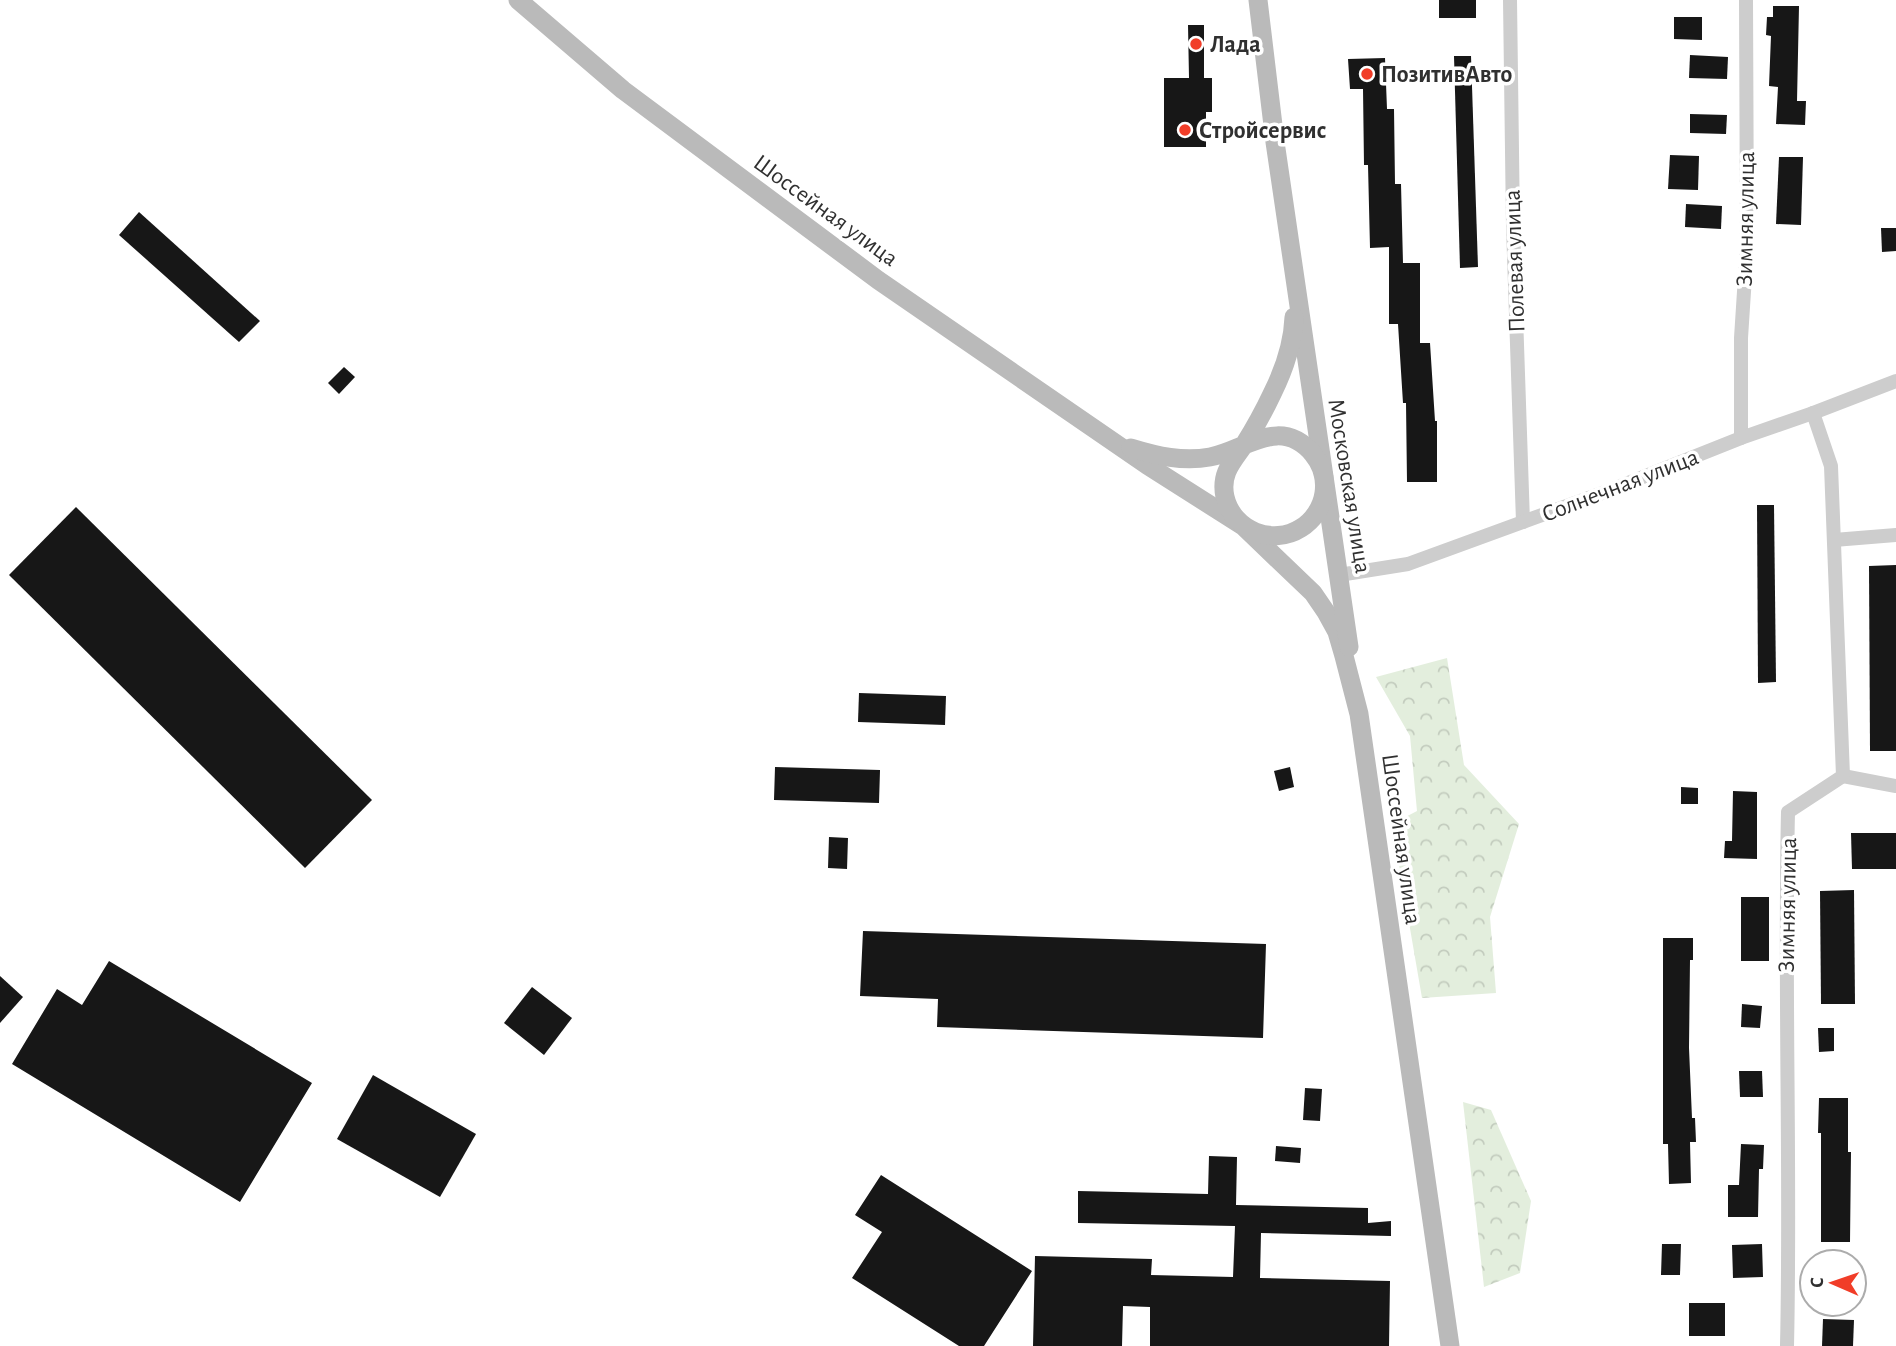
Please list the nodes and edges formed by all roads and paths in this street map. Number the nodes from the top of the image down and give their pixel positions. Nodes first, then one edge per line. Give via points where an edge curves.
1 (518, 0) edge
2 (1258, 0) edge
3 (1510, 0) edge
4 (1746, 0) edge
5 (1293, 265) junction
6 (1896, 381) edge
7 (1813, 413) junction
8 (1741, 438) junction
9 (1117, 443) junction
10 (1243, 446) junction
11 (1324, 479) junction
12 (1523, 523) junction
13 (1243, 526) junction
14 (1896, 535) edge
15 (1834, 540) junction
16 (1339, 575) junction
17 (1359, 714) junction
18 (1843, 776) junction
19 (1896, 786) edge
20 (1450, 1346) edge
21 (1787, 1346) edge

1 - 9 main road, Шоссейная улица via 623,90 867,272
2 - 5 main road, Московская улица
3 - 12 street, Полевая улица
4 - 8 street, Зимняя улица via 1747,245
5 - 10 main road, Московская улица via 1294,324 1289,349 1273,393
5 - 11 main road, Московская улица
6 - 7 street, Солнечная улица
7 - 8 street, Солнечная улица
7 - 15 street via 1831,466
8 - 12 street, Солнечная улица
9 - 10 main road, Шоссейная улица via 1149,454 1189,459
9 - 13 main road, Шоссейная улица
10 - 11 main road via 1265,436 1290,438 1310,451
10 - 13 main road, Московская улица via 1231,460 1224,483 1228,507
11 - 13 main road via 1321,505 1314,517 1293,533 1267,536
11 - 16 main road, Московская улица
12 - 16 street, Солнечная улица via 1408,564
13 - 17 main road, Шоссейная улица via 1313,593 1326,612
14 - 15 street
15 - 18 street
16 - 17 main road, Московская улица
17 - 20 main road, Шоссейная улица
18 - 19 street
18 - 21 street, Зимняя улица via 1788,812

